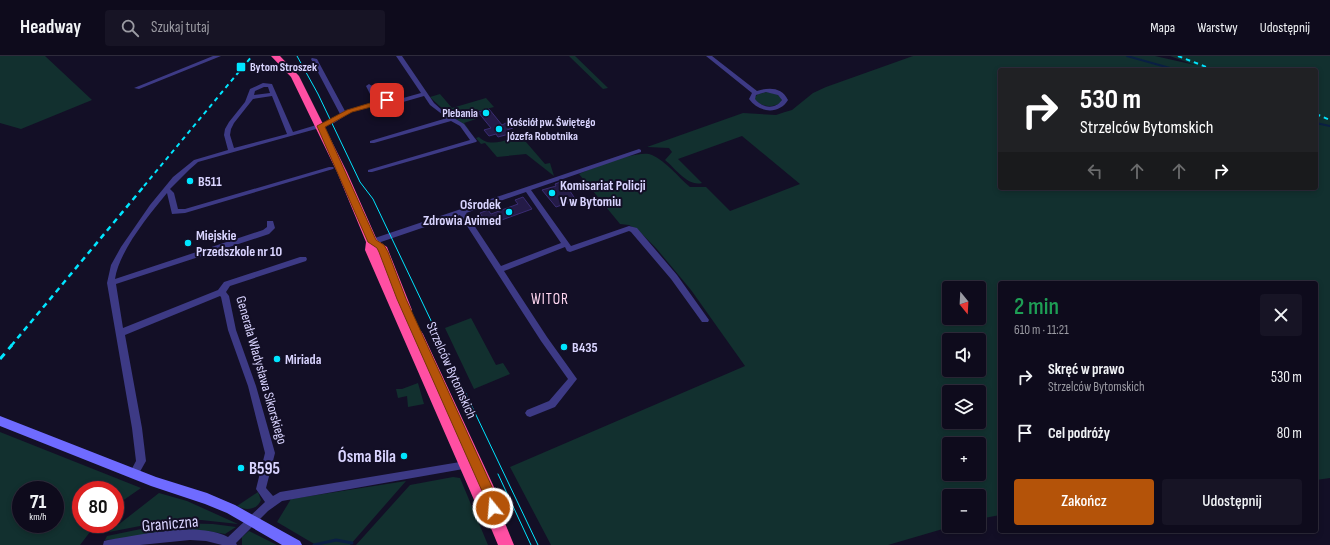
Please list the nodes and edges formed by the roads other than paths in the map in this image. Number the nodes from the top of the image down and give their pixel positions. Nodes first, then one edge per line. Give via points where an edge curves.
1 (218, 56) edge
2 (275, 56) edge
3 (286, 56) edge
4 (400, 56) edge
5 (709, 56) edge
6 (314, 59) dead end
7 (732, 72) junction
8 (296, 76) junction
9 (369, 86) dead end
10 (136, 88) dead end
11 (763, 90) junction
12 (756, 92) junction
13 (274, 94) junction
14 (424, 94) junction
15 (252, 97) junction
16 (378, 103) junction
17 (343, 114) junction
18 (451, 119) junction
19 (321, 126) junction
20 (291, 134) junction
21 (372, 142) dead end
22 (231, 150) junction
23 (639, 151) dead end
24 (331, 168) dead end
25 (370, 171) dead end
26 (527, 189) junction
27 (167, 190) junction
28 (461, 211) junction
29 (270, 223) dead end
30 (372, 242) junction
31 (566, 244) junction
32 (303, 259) dead end
33 (499, 270) junction
34 (111, 283) junction
35 (221, 292) junction
36 (705, 320) dead end
37 (120, 333) junction
38 (530, 413) dead end
39 (0, 421) edge
40 (466, 465) junction
41 (134, 474) junction
42 (271, 502) junction
43 (494, 516) junction
44 (251, 520) junction
45 (289, 543) edge
46 (129, 544) edge
47 (231, 544) edge
48 (108, 545) edge
49 (506, 545) edge

1 - 10 street
2 - 8 highway, Strzelców Bytomskich
3 - 8 highway
4 - 14 street
5 - 7 street
6 - 17 street
7 - 11 street
7 - 12 street
8 - 19 highway, Strzelców Bytomskich
9 - 16 street
11 - 12 street
11 - 12 street via 778,92 784,97 785,102 778,107 762,107 752,101 752,96
13 - 15 street
13 - 15 street via 270,85 263,85 252,90
13 - 20 street
14 - 16 street via 396,102 387,100
14 - 18 street
15 - 22 street via 230,126 227,136
16 - 17 street
17 - 19 street
18 - 21 street
18 - 25 street via 462,125 474,141
19 - 20 street
19 - 30 highway, Strzelców Bytomskich
20 - 22 street
22 - 27 street via 187,166
23 - 26 street
24 - 27 street via 185,211 175,212 171,193
26 - 28 street
26 - 31 street
27 - 34 street via 116,261
28 - 30 street
28 - 33 street
29 - 34 street via 271,228 266,232
30 - 40 highway, Strzelców Bytomskich via 371,250
30 - 43 highway, Strzelców Bytomskich via 381,247 404,305 492,500
31 - 33 street
31 - 36 street via 570,249 629,228 634,230 674,277
32 - 35 street via 227,284
33 - 38 street via 573,379 552,404
34 - 37 street
35 - 37 street
35 - 42 street, Generała Władysława Sikorskiego via 225,296 232,330 268,441 270,453 261,489
37 - 41 street via 141,462
39 - 41 street
40 - 42 street via 289,495
40 - 43 highway, Strzelców Bytomskich via 483,504
41 - 44 street via 207,499
42 - 44 street
43 - 49 highway, Strzelców Bytomskich
44 - 45 street
44 - 47 street
46 - 47 street, Graniczna via 197,535 221,538
46 - 48 street, Graniczna

